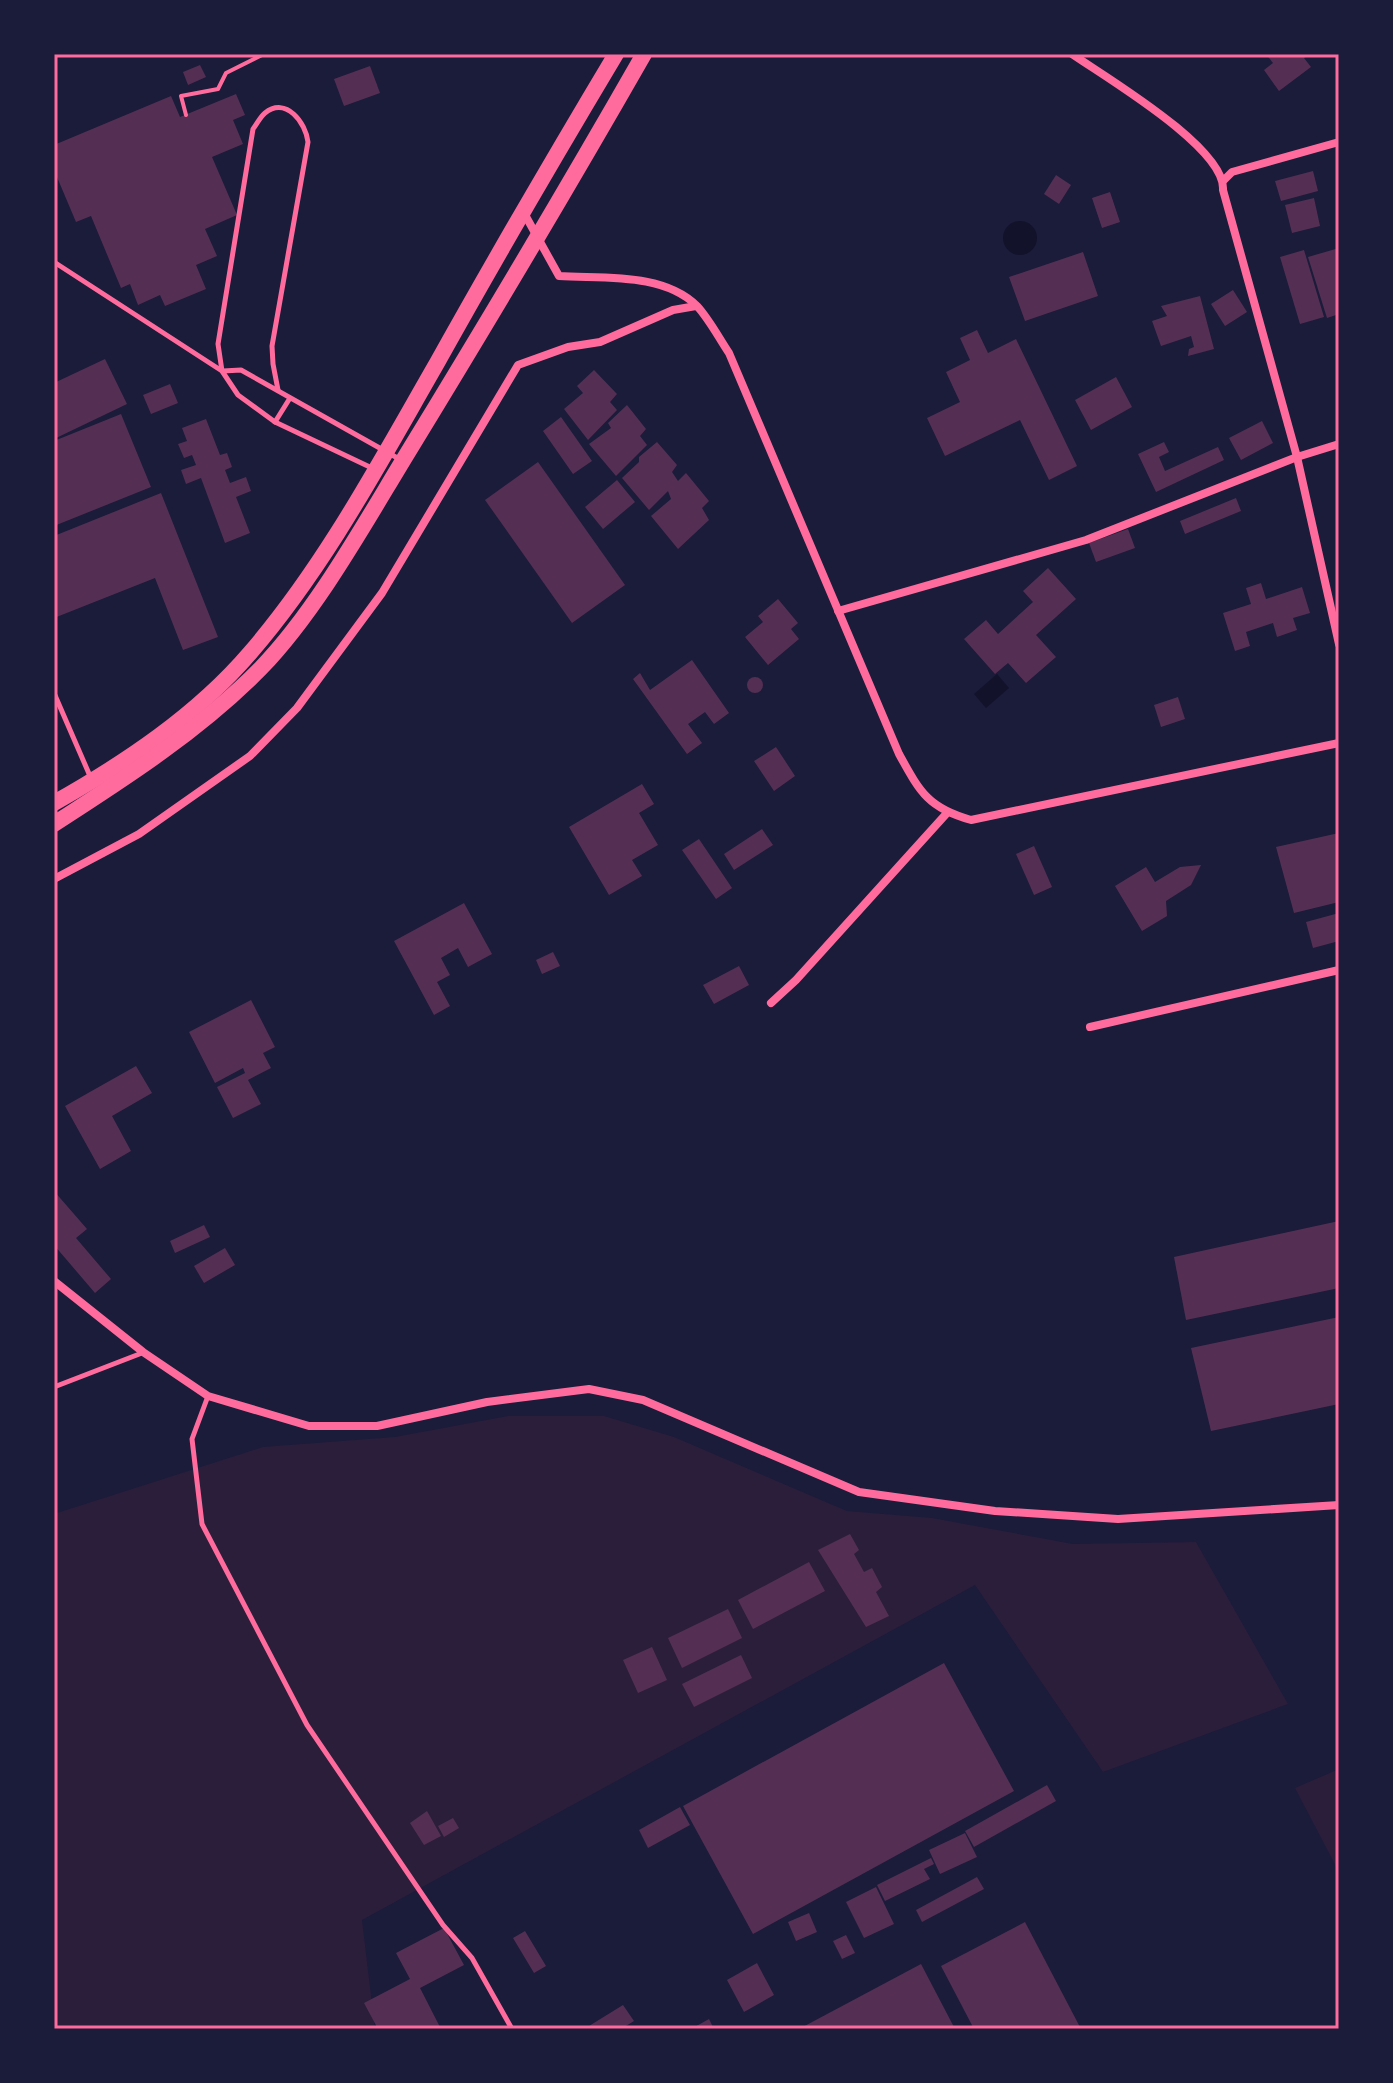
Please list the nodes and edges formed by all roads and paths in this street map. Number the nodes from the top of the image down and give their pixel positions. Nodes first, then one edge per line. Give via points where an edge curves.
1 (264, 54) edge
2 (616, 54) edge
3 (644, 54) edge
4 (1072, 54) edge
5 (186, 115) dead end
6 (1339, 142) edge
7 (1224, 180) junction
8 (523, 211) junction
9 (538, 240) junction
10 (54, 262) edge
11 (697, 306) junction
12 (222, 371) junction
13 (278, 390) junction
14 (290, 398) junction
15 (275, 422) junction
16 (1339, 444) edge
17 (387, 451) junction
18 (1297, 457) junction
19 (403, 461) junction
20 (377, 470) junction
21 (393, 478) junction
22 (838, 611) junction
23 (1339, 644) edge
24 (54, 693) edge
25 (1339, 743) edge
26 (96, 788) junction
27 (54, 803) edge
28 (947, 813) junction
29 (54, 824) edge
30 (54, 879) edge
31 (1339, 970) edge
32 (771, 1003) dead end
33 (1090, 1027) dead end
34 (54, 1281) edge
35 (143, 1352) junction
36 (54, 1387) edge
37 (208, 1396) junction
38 (1339, 1505) edge
39 (512, 2029) edge

1 - 5 path via 226,73 218,89 181,96
2 - 8 highway
3 - 9 highway
4 - 7 street via 1182,131
6 - 7 street via 1232,172
7 - 18 street
8 - 9 street
8 - 17 highway
9 - 11 street via 559,276 640,280 677,292
9 - 19 highway
10 - 12 lane
11 - 22 street via 729,353
11 - 30 street via 518,365 382,593 297,708 250,756 188,800 139,834
12 - 13 lane via 241,370
12 - 13 lane via 218,344 253,129 264,113 281,108 300,119 308,142 272,346
12 - 15 lane via 238,395
13 - 14 lane
14 - 15 lane
14 - 17 lane
15 - 20 lane
16 - 18 street
17 - 19 lane
17 - 20 highway
18 - 22 street via 1086,540
18 - 23 street
19 - 21 highway
20 - 21 lane
20 - 26 highway via 293,598 249,654
21 - 26 highway via 308,610 263,666 209,717
22 - 28 street via 915,784
24 - 26 lane
25 - 28 street via 971,820
26 - 27 highway
26 - 29 highway
28 - 32 street
31 - 33 street
34 - 35 street
35 - 36 lane
35 - 37 street
37 - 38 street via 309,1426 377,1426 487,1402 589,1389 643,1400 859,1492 995,1511 1118,1519
37 - 39 lane via 192,1439 202,1524 307,1725 443,1925 472,1958

